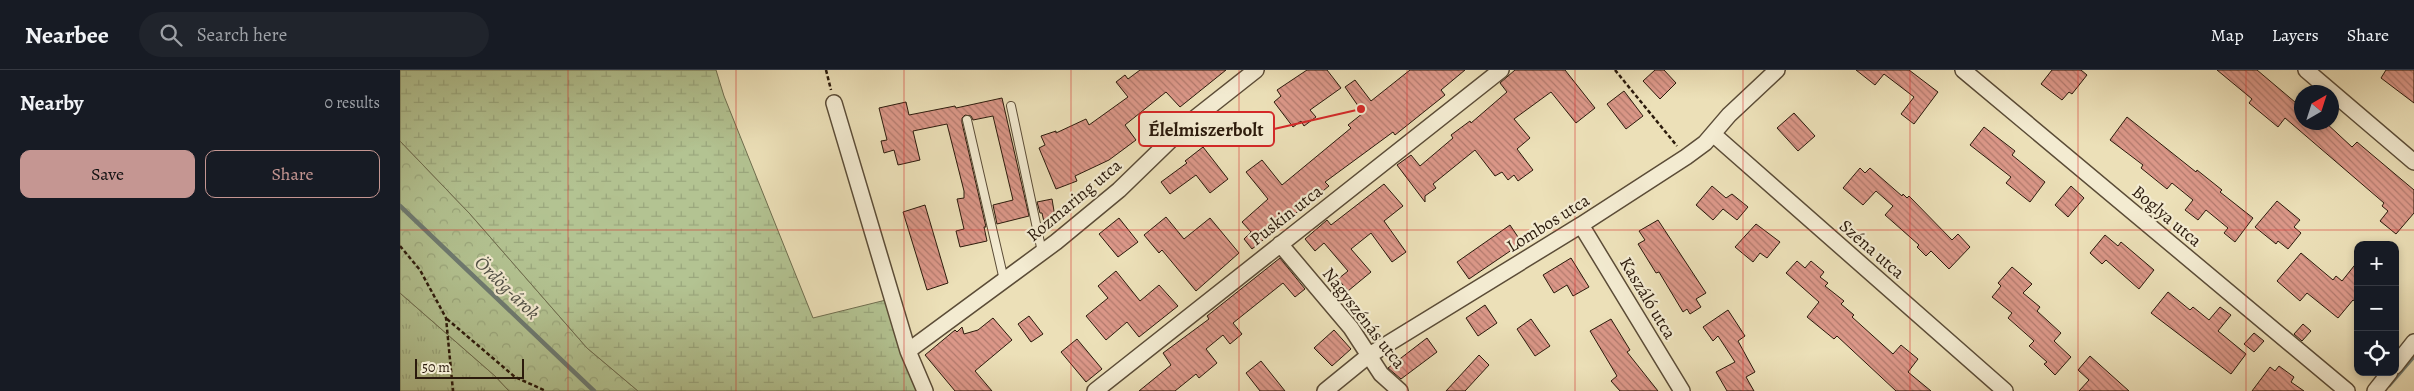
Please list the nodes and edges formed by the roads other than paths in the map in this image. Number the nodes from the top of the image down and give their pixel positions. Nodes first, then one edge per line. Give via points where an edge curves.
1 (1256, 70) edge
2 (1501, 70) edge
3 (1777, 70) edge
4 (1964, 70) edge
5 (2306, 70) edge
6 (834, 103) road end
7 (1011, 106) dead end
8 (967, 120) dead end
9 (1714, 134) junction
10 (2414, 162) edge
11 (1581, 224) junction
12 (1280, 244) junction
13 (1042, 252) junction
14 (1004, 280) junction
15 (2414, 342) edge
16 (908, 351) junction
17 (1368, 356) junction
18 (2399, 361) edge
19 (2387, 376) edge
20 (925, 391) edge
21 (1096, 391) edge
22 (1324, 391) edge
23 (1400, 391) edge
24 (1682, 391) edge
25 (2005, 391) edge
26 (2347, 391) edge
27 (2374, 391) edge

1 - 13 street, Rozmaring utca via 1185,126 1119,190
2 - 12 street, Puskin utca
3 - 9 street, Lombos utca via 1729,115
4 - 26 street, Boglya utca
5 - 10 street
6 - 16 street
7 - 13 lane
8 - 14 lane
9 - 11 street, Lombos utca via 1686,157
9 - 25 street, Széna utca
11 - 17 street, Lombos utca
11 - 24 street, Kaszáló utca
12 - 17 street, Nagyszénás utca via 1351,328
12 - 21 street, Puskin utca
13 - 14 street, Rozmaring utca
14 - 16 street, Rozmaring utca
15 - 18 street
16 - 20 street
17 - 22 street, Lombos utca
17 - 23 street, Nagyszénás utca via 1381,374
19 - 27 street

